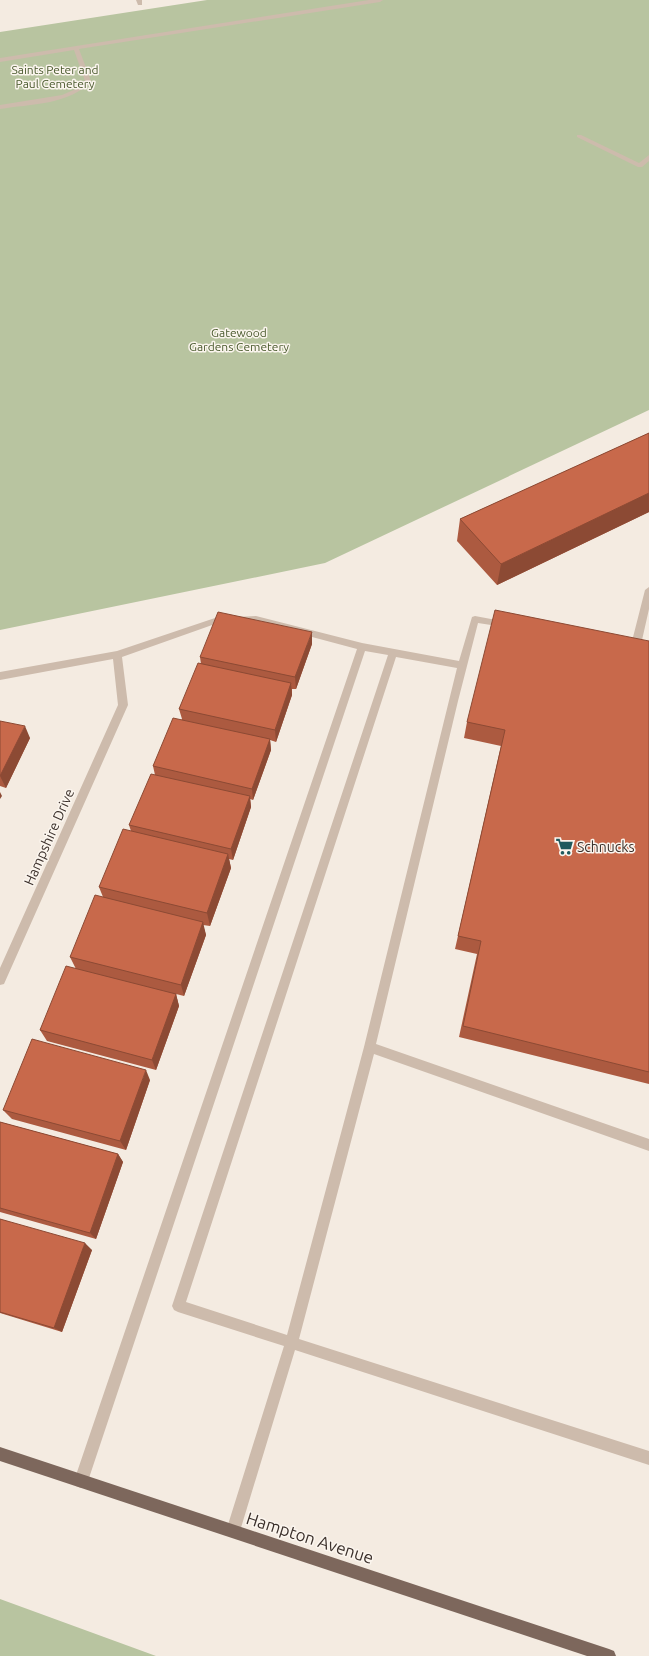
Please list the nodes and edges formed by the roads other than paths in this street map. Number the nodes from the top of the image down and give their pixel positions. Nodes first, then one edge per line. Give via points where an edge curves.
1 (380, 0) edge
2 (76, 48) junction
3 (0, 60) edge
4 (0, 107) edge
5 (579, 136) dead end
6 (649, 157) edge
7 (649, 590) edge
8 (513, 626) edge
9 (362, 647) junction
10 (635, 649) edge
11 (393, 653) junction
12 (116, 655) junction
13 (463, 665) junction
14 (0, 676) edge
15 (0, 980) edge
16 (370, 1047) junction
17 (649, 1146) edge
18 (291, 1343) junction
19 (0, 1454) edge
20 (649, 1458) edge
21 (81, 1481) junction
22 (233, 1531) junction
23 (609, 1656) edge

1 - 2 street
2 - 3 street
2 - 4 street via 88,81 78,90 64,97
5 - 6 street via 640,166
7 - 10 street
8 - 13 street via 475,619
9 - 11 street
9 - 12 street via 256,619 215,621
9 - 21 street
11 - 13 street
11 - 18 street via 178,1306
12 - 14 street
12 - 15 street, Hampshire Drive via 123,705
13 - 16 street
16 - 17 street
16 - 18 street
18 - 20 street
18 - 22 street
19 - 21 main road, Hampton Avenue
21 - 22 main road, Hampton Avenue
22 - 23 main road, Hampton Avenue

